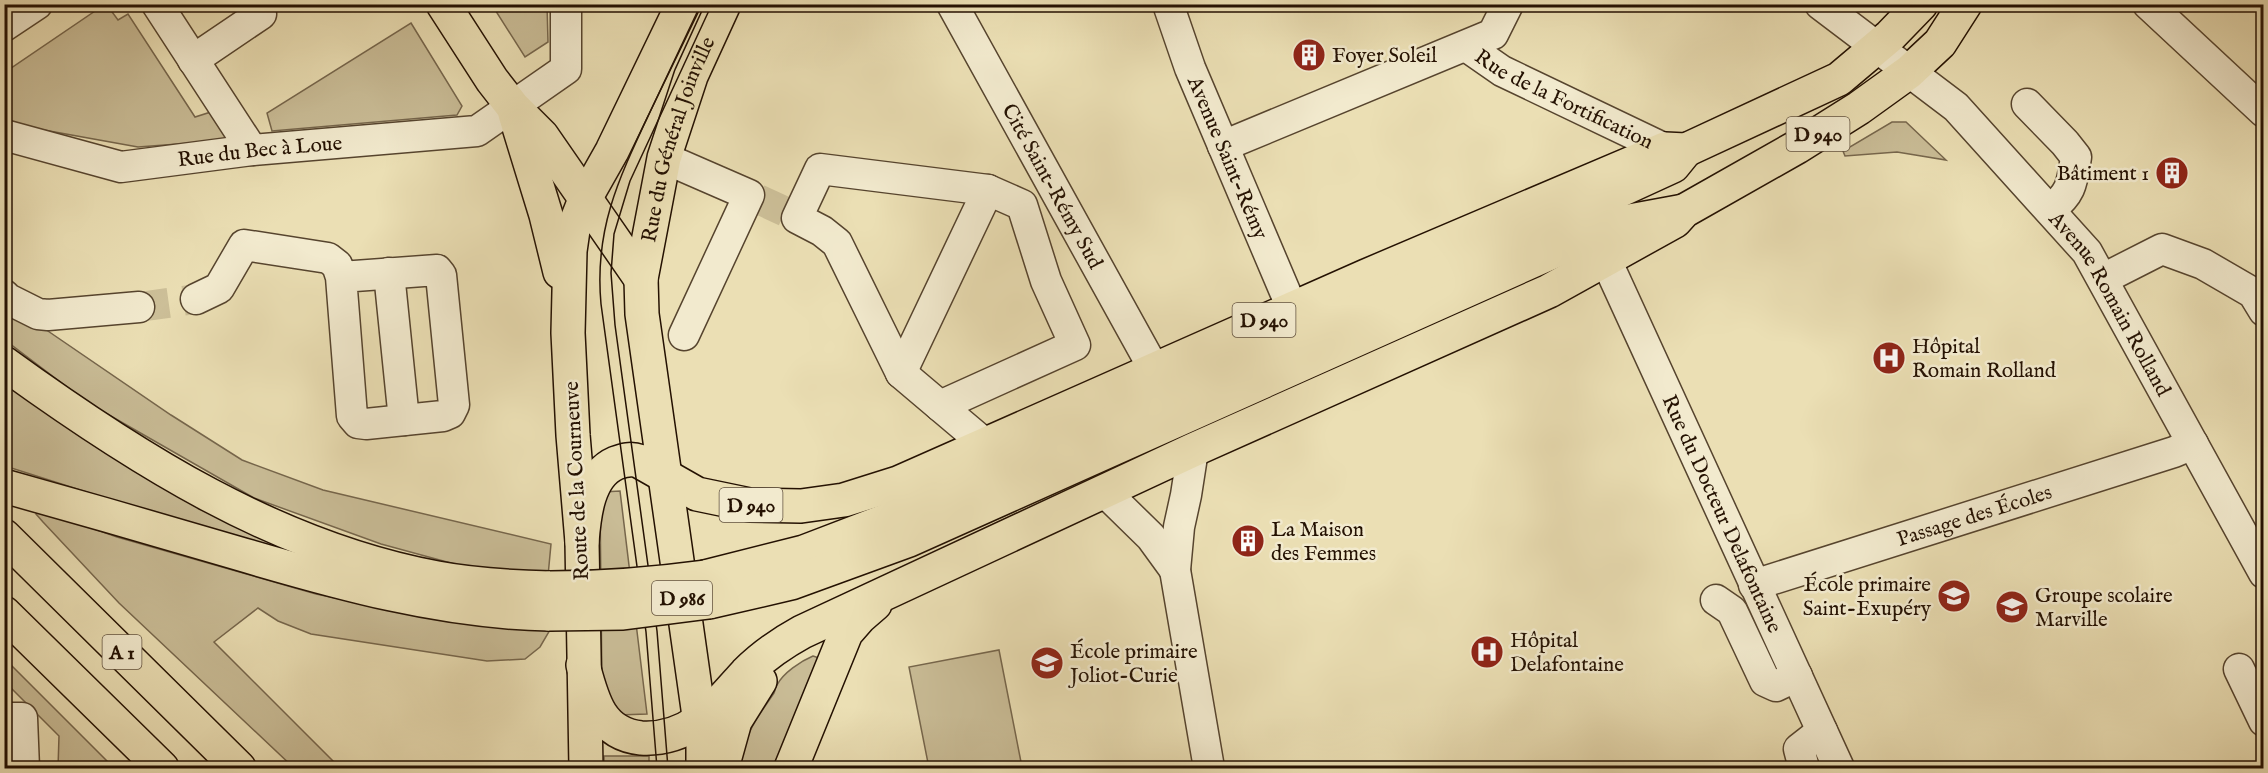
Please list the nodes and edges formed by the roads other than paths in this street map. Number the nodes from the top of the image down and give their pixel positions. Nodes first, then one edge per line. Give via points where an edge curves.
1 (38, 4) edge
2 (157, 4) edge
3 (443, 4) edge
4 (566, 4) edge
5 (683, 4) edge
6 (724, 4) edge
7 (952, 4) edge
8 (1168, 4) edge
9 (1508, 4) edge
10 (1820, 4) edge
11 (1921, 4) edge
12 (1965, 4) edge
13 (2148, 4) edge
14 (261, 14) dead end
15 (4, 27) edge
16 (1466, 46) junction
17 (1877, 48) junction
18 (193, 60) junction
19 (1909, 72) junction
20 (2028, 104) dead end
21 (513, 107) junction
22 (2264, 112) edge
23 (4, 135) edge
24 (1223, 147) junction
25 (252, 150) junction
26 (1676, 150) junction
27 (664, 158) junction
28 (988, 190) junction
29 (586, 197) junction
30 (2050, 210) junction
31 (1684, 211) junction
32 (1606, 260) junction
33 (389, 273) junction
34 (341, 277) junction
35 (641, 279) junction
36 (2103, 279) junction
37 (4, 295) edge
38 (196, 299) tunnel mouth
39 (139, 307) tunnel mouth
40 (1292, 308) junction
41 (2264, 311) edge
42 (568, 333) junction
43 (684, 335) dead end
44 (4, 363) edge
45 (1154, 369) junction
46 (901, 373) junction
47 (940, 406) junction
48 (404, 420) junction
49 (985, 444) junction
50 (2193, 444) junction
51 (1193, 450) junction
52 (665, 474) junction
53 (10, 487) edge
54 (1104, 491) junction
55 (4, 536) edge
56 (582, 542) junction
57 (1175, 570) junction
58 (2264, 573) edge
59 (912, 579) junction
60 (1754, 585) junction
61 (707, 590) junction
62 (1716, 600) dead end
63 (549, 601) junction
64 (4, 613) edge
65 (801, 632) junction
66 (584, 665) junction
67 (2239, 669) dead end
68 (1797, 676) junction
69 (4, 718) edge
70 (2264, 721) edge
71 (700, 722) junction
72 (1822, 730) junction
73 (24, 768) edge
74 (162, 768) edge
75 (239, 768) edge
76 (586, 768) edge
77 (703, 768) edge
78 (722, 768) edge
79 (791, 768) edge
80 (1209, 768) edge
81 (1804, 768) edge
82 (1839, 768) edge

1 - 15 street
2 - 18 street
3 - 21 main road
4 - 21 street, Rue du Bec à Loue via 566,69
5 - 29 main road, Rue du Général Joinville
6 - 27 main road, Rue du Général Joinville via 691,76
7 - 45 street, Cité Saint-Rémy Sud
8 - 24 street, Avenue Saint-Rémy
9 - 16 street via 1493,34
10 - 17 street, Avenue Romain Rolland
11 - 17 main road, D 940
12 - 19 main road, D 940 via 1940,43
13 - 22 street
14 - 18 street
16 - 24 street
16 - 26 street, Rue de la Fortification via 1502,71
17 - 19 street, Avenue Romain Rolland
17 - 26 main road, D 940 via 1831,84
18 - 25 street
19 - 30 street, Avenue Romain Rolland via 1956,107
19 - 31 main road, D 940 via 1797,147
20 - 30 street via 2076,157 2071,187
21 - 25 street, Rue du Bec à Loue via 477,131
21 - 29 main road via 542,136
21 - 42 main road via 556,256
23 - 25 street, Rue du Bec à Loue via 121,167
24 - 40 street, Avenue Saint-Rémy
26 - 40 main road, D 940
26 - 61 main road via 1673,166 1173,395 934,501
27 - 35 main road, Rue du Général Joinville
27 - 43 street via 753,197
28 - 46 street
28 - 46 street via 820,169 793,215 837,243
28 - 47 street via 1022,205 1046,281 1076,345
29 - 35 main road
29 - 42 main road, Route de la Courneuve via 573,230 570,251
30 - 36 street, Avenue Romain Rolland via 2087,252
31 - 32 main road, D 940 via 1675,221
31 - 61 main road via 1595,233 909,540 790,583
32 - 51 main road, D 940 via 1548,291
32 - 60 street, Rue du Docteur Delafontaine
33 - 34 street
33 - 48 street
33 - 48 street via 437,270 441,275 454,405 443,416
34 - 38 street via 337,265 328,258 244,245 219,288
34 - 48 street via 352,416 358,423 366,424
35 - 52 main road, D 986 via 642,314
36 - 41 street via 2162,249 2203,264 2253,293
36 - 50 street, Avenue Romain Rolland
37 - 39 street via 38,314 48,315
40 - 45 main road, D 940
42 - 56 main road, Route de la Courneuve
44 - 63 main road via 87,422 170,473 291,534 369,562
45 - 49 main road, D 940
46 - 47 street
47 - 49 street
49 - 52 main road, D 940 via 898,483 844,500 801,506 750,505 698,494
50 - 58 street, Avenue Romain Rolland
50 - 60 street, Passage des Écoles
51 - 54 main road, D 940
51 - 57 street
52 - 56 main road, D 940 via 634,459 606,468 590,496
52 - 71 main road, D 986
53 - 63 main road via 325,579 413,600 490,611
54 - 57 street via 1150,537
54 - 59 main road, D 940
55 - 75 main road, A 1
56 - 66 main road, Route de la Courneuve
57 - 80 street
59 - 65 main road, D 940
59 - 79 main road via 868,610 846,633
60 - 68 street, Rue du Docteur Delafontaine
61 - 63 main road, bridge via 623,613
62 - 68 street via 1732,611 1765,681 1776,686
64 - 74 main road, A 1
65 - 71 main road, D 940 via 748,672
65 - 78 main road via 773,663 735,721
66 - 71 main road, D 940 via 600,716 624,734 655,739
66 - 76 main road, Route de la Courneuve
67 - 70 street
68 - 72 street, Rue du Docteur Delafontaine
69 - 73 street via 22,718
71 - 77 main road, D 986
72 - 81 street via 1799,749
72 - 82 street, Rue du Docteur Delafontaine

